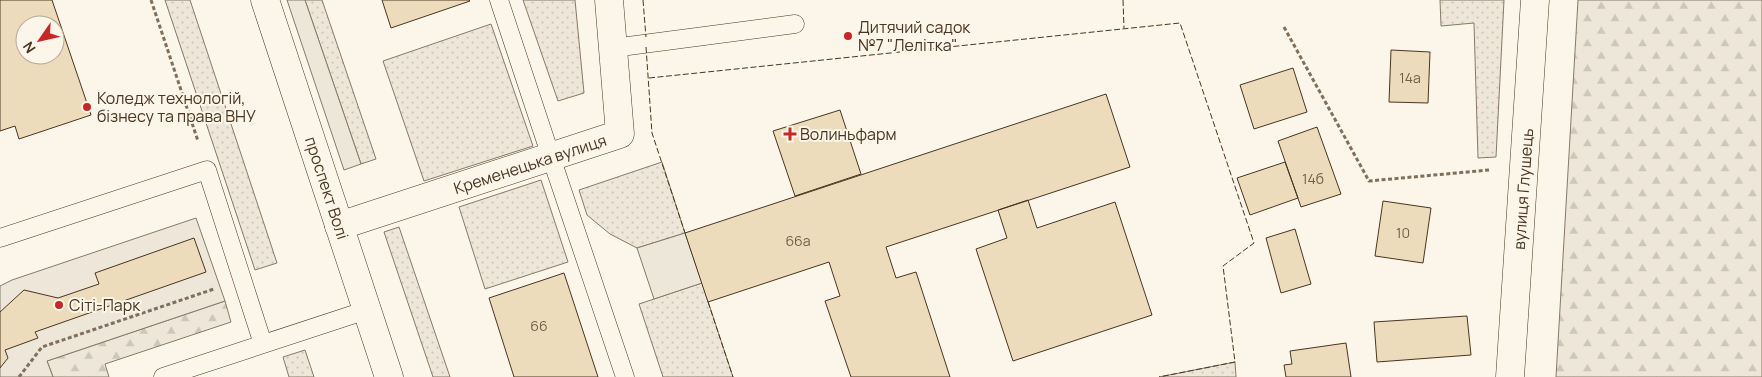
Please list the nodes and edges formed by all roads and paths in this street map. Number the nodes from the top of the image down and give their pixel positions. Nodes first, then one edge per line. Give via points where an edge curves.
1 (151, 0) edge
2 (265, 0) edge
3 (500, 0) edge
4 (609, 0) edge
5 (1535, 0) edge
6 (795, 24) dead end
7 (1284, 27) dead end
8 (613, 48) junction
9 (551, 157) junction
10 (1525, 167) junction
11 (207, 170) junction
12 (339, 226) junction
13 (0, 238) edge
14 (242, 280) junction
15 (366, 310) junction
16 (263, 344) junction
17 (19, 377) edge
18 (163, 377) edge
19 (389, 377) edge
20 (625, 377) edge
21 (1510, 377) edge

1 - 11 path
2 - 12 street, проспект Волі
3 - 9 lane
4 - 8 street, Кременецька вулиця
5 - 10 street, вулиця Глушець
6 - 8 lane
7 - 10 path via 1369,181
8 - 9 street, Кременецька вулиця via 620,134
9 - 12 street, Кременецька вулиця
9 - 20 lane
10 - 21 street, вулиця Глушець
11 - 13 lane
11 - 14 lane
12 - 15 street, проспект Волі
14 - 16 lane
14 - 17 path via 42,347
15 - 16 lane
15 - 19 street, проспект Волі
16 - 18 lane

